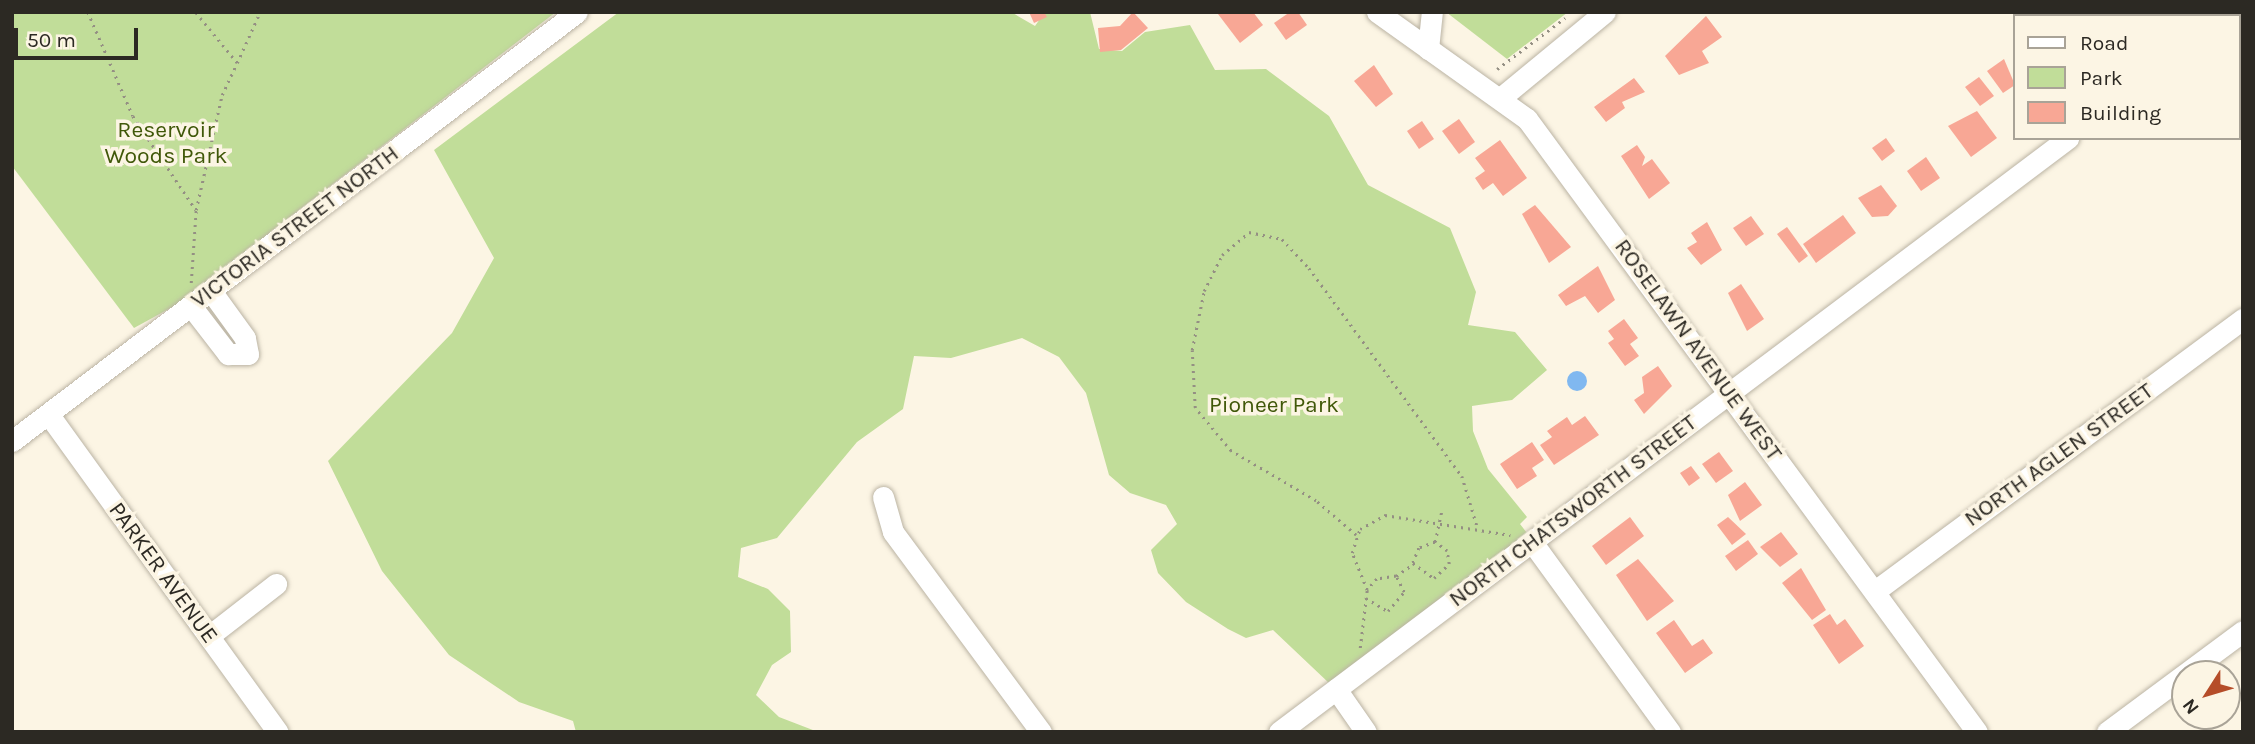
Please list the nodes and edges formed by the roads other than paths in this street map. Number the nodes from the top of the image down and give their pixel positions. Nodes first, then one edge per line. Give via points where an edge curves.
1 (577, 12) edge
2 (1377, 12) edge
3 (1432, 12) edge
4 (1605, 12) edge
5 (1428, 49) junction
6 (1503, 96) junction
7 (2065, 140) edge
8 (2243, 319) edge
9 (1729, 393) junction
10 (49, 415) junction
11 (12, 440) edge
12 (883, 496) dead end
13 (1529, 544) junction
14 (276, 584) dead end
15 (1875, 591) junction
16 (2243, 631) edge
17 (209, 636) junction
18 (1336, 689) junction
19 (278, 732) edge
20 (1041, 732) edge
21 (1279, 732) edge
22 (1366, 732) edge
23 (1670, 732) edge
24 (1977, 732) edge
25 (2107, 732) edge

1 - 10 street, VICTORIA STREET NORTH via 199,296
2 - 5 street, ROSELAWN AVENUE WEST
3 - 5 street
4 - 6 street
5 - 6 street, ROSELAWN AVENUE WEST
6 - 9 street, ROSELAWN AVENUE WEST via 1550,148
7 - 9 street, NORTH CHATSWORTH STREET
8 - 15 street, NORTH AGLEN STREET
9 - 13 street, NORTH CHATSWORTH STREET
9 - 15 street, ROSELAWN AVENUE WEST
10 - 11 street, VICTORIA STREET NORTH
10 - 17 street, PARKER AVENUE
12 - 20 street via 893,532
13 - 18 street, NORTH CHATSWORTH STREET
13 - 23 street
14 - 17 street
15 - 24 street, ROSELAWN AVENUE WEST
16 - 25 street
17 - 19 street, PARKER AVENUE
18 - 21 street, NORTH CHATSWORTH STREET
18 - 22 street

